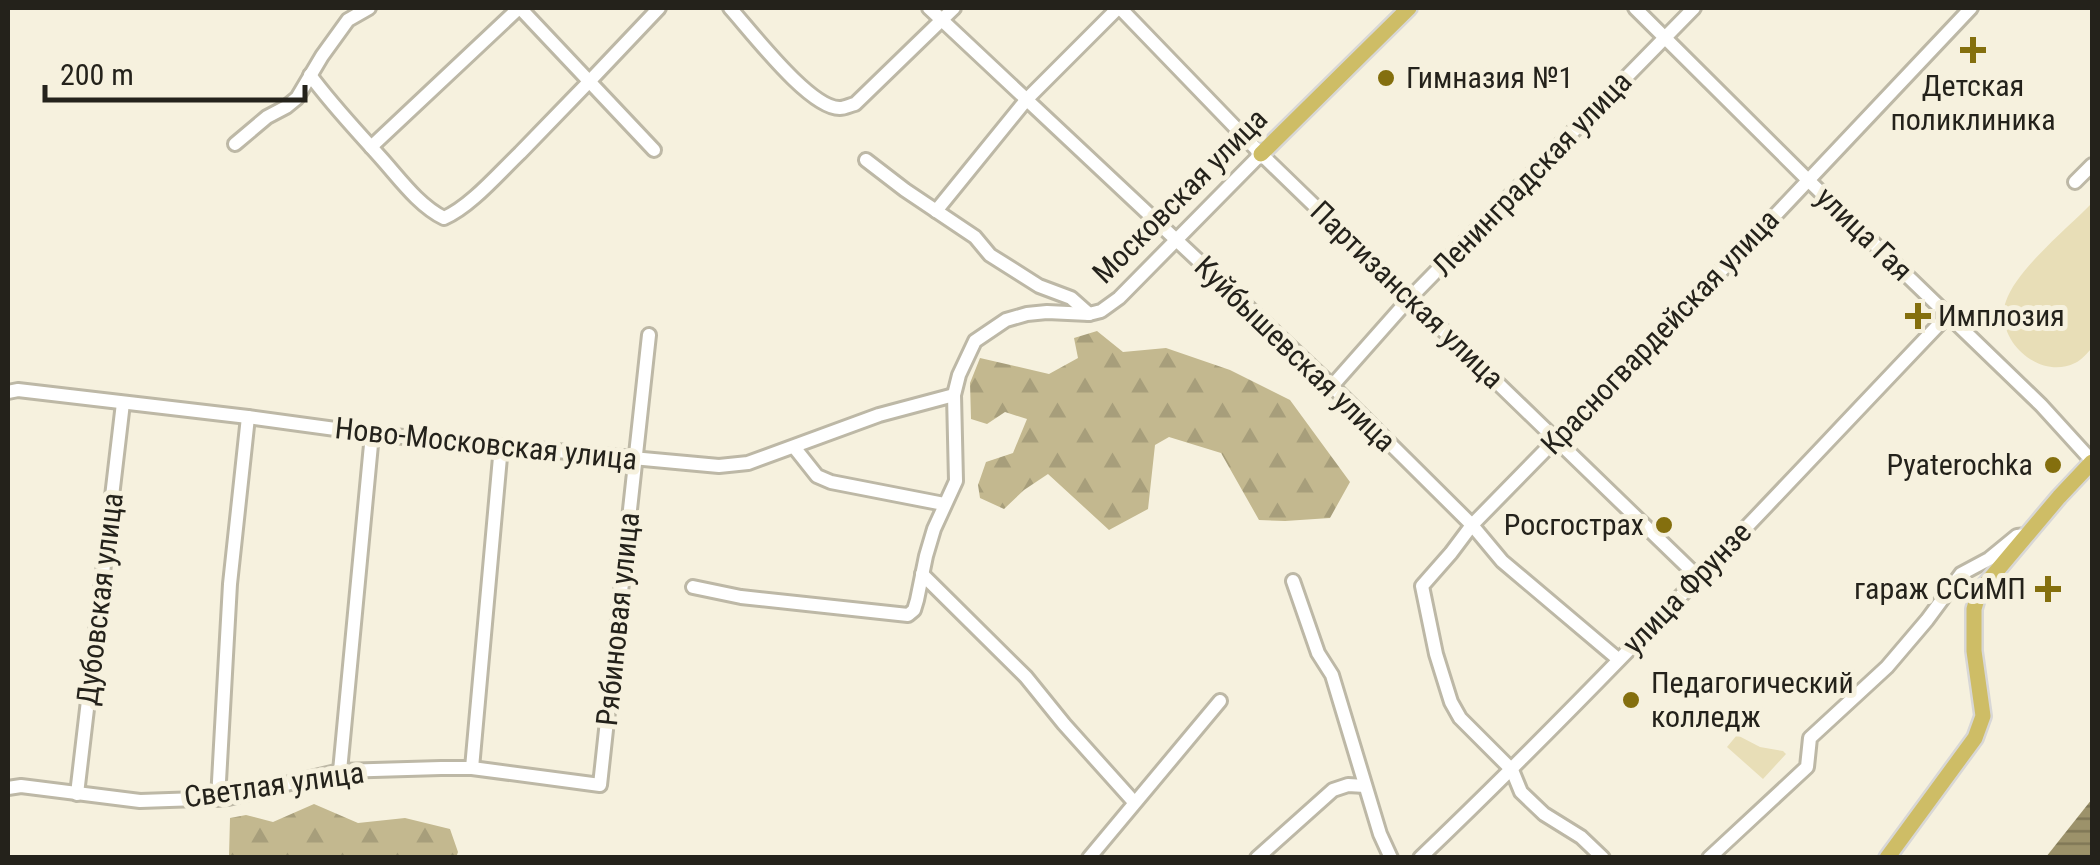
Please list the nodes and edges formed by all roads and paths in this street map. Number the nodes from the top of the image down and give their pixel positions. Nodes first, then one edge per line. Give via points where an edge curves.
1 (369, 8) edge
2 (519, 8) edge
3 (659, 8) edge
4 (730, 8) edge
5 (929, 8) edge
6 (954, 8) edge
7 (1119, 8) edge
8 (1410, 8) edge
9 (1635, 8) edge
10 (1694, 8) edge
11 (1971, 8) edge
12 (942, 19) junction
13 (1665, 38) junction
14 (310, 75) junction
15 (589, 84) junction
16 (1027, 99) junction
17 (235, 144) dead end
18 (371, 147) junction
19 (654, 150) dead end
20 (1262, 154) junction
21 (866, 160) dead end
22 (2092, 165) edge
23 (1808, 180) junction
24 (2075, 182) dead end
25 (936, 211) junction
26 (1176, 239) junction
27 (1409, 299) junction
28 (1089, 314) junction
29 (1948, 315) junction
30 (649, 335) dead end
31 (1332, 386) junction
32 (8, 392) edge
33 (954, 395) junction
34 (123, 403) junction
35 (248, 417) junction
36 (372, 434) junction
37 (1556, 440) junction
38 (501, 446) junction
39 (794, 447) junction
40 (635, 459) junction
41 (2092, 461) edge
42 (944, 504) junction
43 (1472, 525) junction
44 (2022, 535) junction
45 (922, 574) junction
46 (1699, 578) junction
47 (1293, 581) dead end
48 (692, 588) dead end
49 (1618, 659) junction
50 (1220, 702) dead end
51 (472, 768) junction
52 (1512, 770) junction
53 (340, 772) junction
54 (8, 776) edge
55 (600, 785) joint
56 (1365, 786) junction
57 (14, 787) edge
58 (77, 794) junction
59 (218, 799) junction
60 (1134, 802) junction
61 (1089, 858) edge
62 (1257, 858) edge
63 (1392, 858) edge
64 (1420, 858) edge
65 (1604, 858) edge
66 (1709, 858) edge
67 (1887, 858) edge

1 - 14 street via 348,20
2 - 15 street
2 - 18 street
3 - 15 street
4 - 12 street via 800,86 837,109 856,104
5 - 12 street, Куйбышевская улица
6 - 12 street
7 - 16 street
7 - 20 street, Партизанская улица
8 - 20 main road, Московская улица
9 - 13 street, улица Гая
10 - 13 street, Ленинградская улица
11 - 23 street, Красногвардейская улица
12 - 16 street, Куйбышевская улица
13 - 23 street, улица Гая
13 - 27 street, Ленинградская улица
14 - 17 street via 297,98
14 - 18 street
15 - 18 street via 494,179 444,218
15 - 19 street
16 - 25 street
16 - 26 street, Куйбышевская улица
20 - 26 street, Московская улица
20 - 27 street, Партизанская улица
21 - 25 street
22 - 24 street
23 - 29 street, улица Гая
23 - 37 street, Красногвардейская улица
25 - 28 street via 990,254
26 - 28 street, Московская улица via 1120,298
26 - 31 street, Куйбышевская улица
27 - 31 street, Ленинградская улица
27 - 37 street, Партизанская улица
28 - 33 street, Московская улица via 1046,312 1006,320 975,342
29 - 41 street, улица Гая
29 - 46 street, улица Фрунзе
30 - 40 street, Рябиновая улица
31 - 43 street, Куйбышевская улица
32 - 34 street, Ново-Московская улица
33 - 39 street, Ново-Московская улица
33 - 42 street, Московская улица via 956,481
34 - 35 street, Ново-Московская улица
34 - 58 street, Дубовская улица
35 - 36 street, Ново-Московская улица
35 - 59 street
36 - 38 street, Ново-Московская улица
36 - 53 street
37 - 43 street, Красногвардейская улица
37 - 46 street, Партизанская улица
38 - 40 street, Ново-Московская улица
38 - 51 street
39 - 40 street, Ново-Московская улица via 719,466
39 - 42 street via 817,476 831,482
40 - 55 street, Рябиновая улица
41 - 44 main road
42 - 45 street
43 - 49 street, Куйбышевская улица via 1502,560
43 - 52 street, Красногвардейская улица via 1422,586 1451,702
44 - 66 street via 1960,574 1887,667 1810,738 1807,766
44 - 67 main road via 1979,592 1974,610 1983,716 1975,738
45 - 48 street via 908,615
45 - 60 street via 1026,676
46 - 49 street, улица Фрунзе
47 - 56 street via 1332,675
49 - 52 street, улица Фрунзе
50 - 60 street
51 - 53 street, Светлая улица
51 - 55 street, Светлая улица
52 - 64 street, улица Фрунзе
52 - 65 street via 1520,792
53 - 59 street, Светлая улица
54 - 57 street
56 - 62 street via 1333,790
56 - 63 street
57 - 58 street, Светлая улица
58 - 59 street, Светлая улица
60 - 61 street

